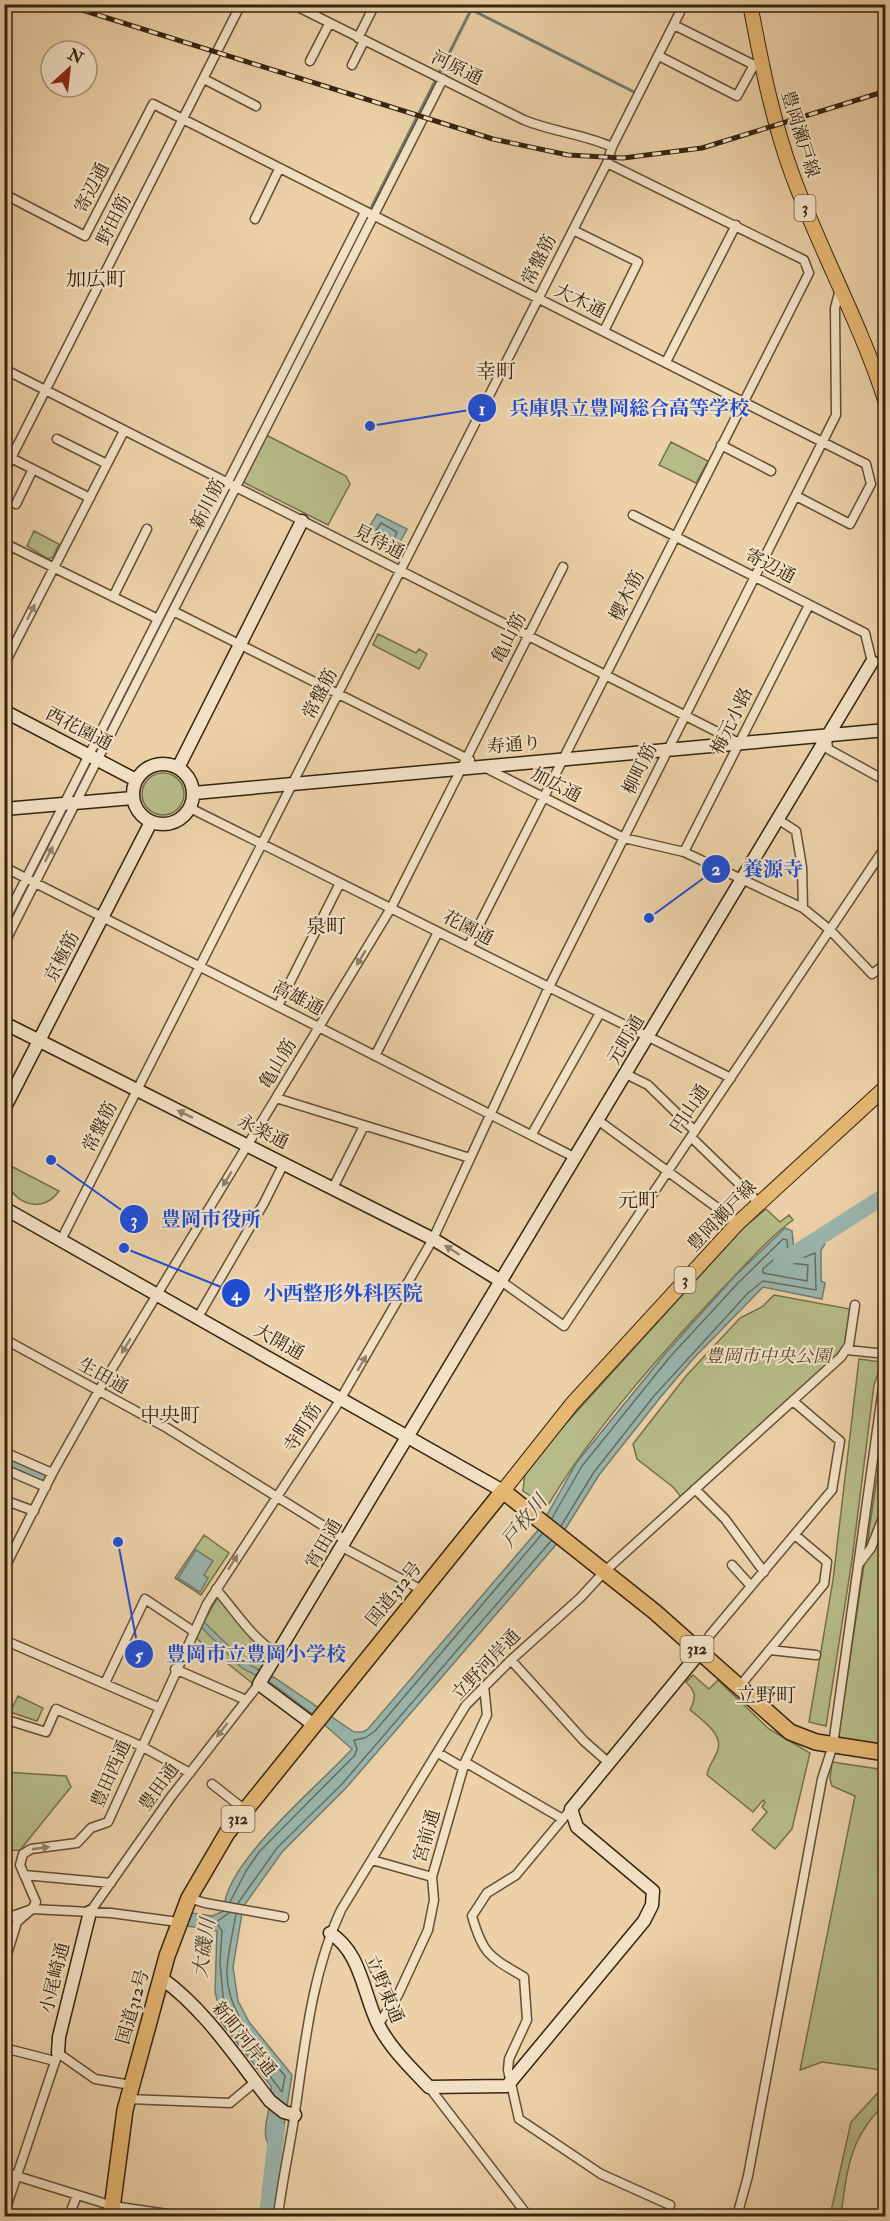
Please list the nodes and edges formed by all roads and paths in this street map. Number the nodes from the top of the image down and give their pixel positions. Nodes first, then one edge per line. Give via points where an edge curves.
1 (8, 4) edge
2 (242, 4) edge
3 (292, 4) edge
4 (375, 4) edge
5 (684, 4) edge
6 (750, 4) edge
7 (309, 8) edge
8 (4, 12) edge
9 (329, 24) junction
10 (674, 25) junction
11 (361, 39) junction
12 (659, 56) junction
13 (310, 61) dead end
14 (758, 64) junction
15 (352, 65) dead end
16 (204, 79) junction
17 (443, 79) junction
18 (255, 106) dead end
19 (183, 120) junction
20 (612, 147) junction
21 (607, 163) junction
22 (279, 169) junction
23 (4, 194) edge
24 (369, 214) junction
25 (255, 219) dead end
26 (736, 225) junction
27 (573, 230) junction
28 (840, 289) junction
29 (538, 299) junction
30 (604, 331) junction
31 (666, 363) junction
32 (4, 369) edge
33 (46, 390) junction
34 (744, 402) junction
35 (885, 403) edge
36 (124, 431) junction
37 (57, 440) dead end
38 (823, 442) junction
39 (722, 446) junction
40 (11, 458) junction
41 (107, 464) junction
42 (33, 469) junction
43 (771, 471) dead end
44 (4, 472) edge
45 (231, 485) junction
46 (796, 496) junction
47 (90, 498) junction
48 (16, 504) dead end
49 (633, 515) dead end
50 (302, 521) junction
51 (147, 529) dead end
52 (675, 537) junction
53 (4, 543) edge
54 (54, 567) junction
55 (563, 567) dead end
56 (400, 571) junction
57 (755, 577) junction
58 (113, 597) junction
59 (809, 604) junction
60 (173, 611) junction
61 (158, 620) junction
62 (529, 636) junction
63 (240, 645) junction
64 (873, 662) joint
65 (4, 665) edge
66 (606, 675) junction
67 (338, 694) junction
68 (4, 711) edge
69 (685, 716) junction
70 (882, 733) edge
71 (832, 736) junction
72 (739, 743) junction
73 (668, 750) junction
74 (93, 757) junction
75 (563, 759) junction
76 (464, 763) junction
77 (482, 766) junction
78 (178, 768) junction
79 (136, 780) junction
80 (885, 781) edge
81 (293, 784) junction
82 (194, 793) junction
83 (544, 797) junction
84 (133, 798) junction
85 (69, 803) junction
86 (190, 808) junction
87 (4, 809) edge
88 (779, 820) junction
89 (151, 822) junction
90 (624, 838) junction
91 (262, 844) junction
92 (885, 846) edge
93 (684, 852) junction
94 (4, 867) edge
95 (31, 881) junction
96 (742, 881) junction
97 (340, 883) junction
98 (391, 908) junction
99 (803, 908) junction
100 (102, 917) junction
101 (4, 922) edge
102 (830, 930) junction
103 (438, 932) junction
104 (4, 944) edge
105 (468, 947) junction
106 (885, 964) edge
107 (200, 966) junction
108 (549, 987) junction
109 (278, 1006) junction
110 (600, 1013) junction
111 (4, 1023) edge
112 (319, 1027) junction
113 (648, 1037) junction
114 (39, 1041) junction
115 (375, 1056) junction
116 (626, 1074) junction
117 (730, 1078) junction
118 (885, 1087) edge
119 (137, 1090) junction
120 (276, 1098) junction
121 (4, 1109) edge
122 (490, 1113) junction
123 (598, 1121) junction
124 (364, 1126) junction
125 (532, 1134) junction
126 (693, 1134) junction
127 (248, 1144) junction
128 (470, 1158) junction
129 (576, 1158) junction
130 (284, 1163) junction
131 (669, 1171) junction
132 (333, 1188) junction
133 (759, 1203) junction
134 (4, 1208) edge
135 (738, 1223) junction
136 (433, 1239) junction
137 (61, 1240) junction
138 (501, 1281) junction
139 (157, 1293) junction
140 (855, 1305) dead end
141 (198, 1317) junction
142 (4, 1339) edge
143 (847, 1350) junction
144 (885, 1354) edge
145 (885, 1366) edge
146 (98, 1392) junction
147 (341, 1398) junction
148 (793, 1401) junction
149 (409, 1436) junction
150 (4, 1452) edge
151 (4, 1469) edge
152 (52, 1473) junction
153 (46, 1487) junction
154 (696, 1489) junction
155 (503, 1491) junction
156 (278, 1498) junction
157 (4, 1500) edge
158 (885, 1510) edge
159 (34, 1511) junction
160 (795, 1535) junction
161 (344, 1544) junction
162 (732, 1565) dead end
163 (858, 1566) junction
164 (4, 1569) edge
165 (605, 1571) junction
166 (764, 1572) junction
167 (751, 1586) junction
168 (216, 1589) junction
169 (422, 1590) junction
170 (193, 1631) junction
171 (4, 1640) edge
172 (770, 1650) junction
173 (700, 1652) junction
174 (279, 1655) junction
175 (816, 1655) dead end
176 (511, 1659) junction
177 (175, 1669) junction
178 (105, 1683) junction
179 (260, 1683) junction
180 (484, 1686) junction
181 (740, 1687) junction
182 (246, 1700) junction
183 (158, 1707) junction
184 (4, 1719) edge
185 (314, 1725) junction
186 (837, 1745) junction
187 (141, 1746) junction
188 (438, 1753) junction
189 (885, 1753) edge
190 (465, 1761) junction
191 (609, 1763) junction
192 (190, 1773) junction
193 (212, 1784) dead end
194 (570, 1809) junction
195 (245, 1810) junction
196 (561, 1818) junction
197 (372, 1860) junction
198 (24, 1875) junction
199 (432, 1877) junction
200 (111, 1883) junction
201 (189, 1898) junction
202 (32, 1909) junction
203 (90, 1912) junction
204 (284, 1917) dead end
205 (4, 1919) edge
206 (178, 1922) junction
207 (330, 1933) junction
208 (4, 1964) edge
209 (161, 1977) junction
210 (378, 2025) junction
211 (4, 2048) edge
212 (56, 2057) junction
213 (255, 2082) junction
214 (510, 2082) junction
215 (429, 2087) junction
216 (129, 2092) junction
217 (292, 2115) junction
218 (4, 2172) edge
219 (18, 2177) junction
220 (77, 2195) junction
221 (670, 2205) dead end
222 (112, 2211) edge
223 (4, 2214) edge
224 (163, 2215) edge
225 (69, 2217) edge
226 (181, 2217) edge
227 (278, 2217) edge
228 (528, 2217) edge
229 (737, 2217) edge

1 - 8 street
2 - 16 street, 野田筋
3 - 7 street, 河原通
4 - 11 street
5 - 10 street, 常盤筋
6 - 14 main road, 豊岡瀬戸線 / 3
7 - 9 street, 河原通
9 - 11 street, 河原通
9 - 13 street
10 - 12 street, 常盤筋
10 - 14 street
11 - 15 street
11 - 17 street, 河原通
12 - 14 street via 737,96
12 - 20 street, 常盤筋
14 - 28 main road, 豊岡瀬戸線 / 3 via 791,172
16 - 18 street
16 - 19 street, 野田筋
17 - 20 street, 河原通 via 548,130 598,140
17 - 24 street, 新川筋
19 - 22 street, 大木通
19 - 23 street, 寄辺通 via 153,104 86,236
19 - 33 street, 野田筋
20 - 21 street, 常盤筋
21 - 26 street
21 - 27 street, 常盤筋
22 - 24 street, 大木通
22 - 25 street
24 - 29 street, 大木通
24 - 45 street, 新川筋
26 - 31 street
26 - 34 street, 櫻木筋 via 804,260 809,273
27 - 29 street, 常盤筋
27 - 30 street via 638,262
28 - 35 main road, 豊岡瀬戸線 / 3
28 - 38 street, 柳町筋 via 835,308 836,415
29 - 30 street, 大木通
29 - 56 street, 常盤筋
30 - 31 street, 大木通
31 - 34 street, 大木通
32 - 33 street, 見待通
33 - 36 street, 見待通
33 - 40 street, 野田筋
34 - 38 street, 大木通
34 - 39 street, 櫻木筋
36 - 41 street
36 - 45 street, 見待通
37 - 41 street
38 - 46 street, 柳町筋
38 - 46 street, 大木通 via 866,464 871,484 850,524
39 - 43 street
39 - 52 street, 櫻木筋
40 - 42 street
40 - 44 street, 野田筋
41 - 47 street
42 - 47 street
42 - 48 street
45 - 50 street, 見待通
45 - 60 street, 新川筋
45 - 61 street, 新川筋
46 - 57 street, 柳町筋
47 - 54 street
49 - 52 street, 寄辺通
50 - 56 street, 見待通
50 - 63 street
51 - 58 street
52 - 57 street, 寄辺通
52 - 66 street, 櫻木筋
53 - 54 street
54 - 58 street
65 -> 54 street
55 - 62 street, 亀山筋
56 - 62 street, 見待通
56 - 67 street, 常盤筋
57 - 59 street, 寄辺通
57 - 69 street, 柳町筋
58 - 61 street
59 - 64 street, 寄辺通 via 865,633
59 - 72 street, 梅元小路
60 - 63 street
60 - 74 street, 新川筋
61 - 74 street, 新川筋
62 - 66 street, 見待通
62 - 76 street, 亀山筋
63 - 67 street
63 - 78 street
64 - 71 street, 元町通
66 - 69 street, 見待通
66 - 75 street, 櫻木筋
67 - 76 street
67 - 81 street, 常盤筋
68 - 74 street, 西花園通
69 - 72 street, 見待通
69 - 73 street, 柳町筋
70 - 71 street, 寿通り
71 - 72 street, 寿通り
71 - 80 street via 828,748
71 - 88 street, 元町通
72 - 73 street, 寿通り
72 - 93 street, 梅元小路
73 - 75 street, 寿通り
73 - 90 street, 柳町筋
74 - 79 street, 西花園通
74 - 85 street, 新川筋
75 - 77 street, 寿通り
75 - 83 street, 櫻木筋
76 - 77 street, 寿通り
76 - 81 street, 寿通り
76 - 98 street, 亀山筋
77 - 83 street, 加広通
78 - 79 street via 155,765
78 - 82 street via 188,776
79 - 84 street
81 - 82 street, 寿通り
81 - 91 street, 常盤筋
82 - 86 street
83 - 90 street, 加広通
83 - 105 street, 櫻木筋
84 - 85 street
84 - 89 street via 139,812
85 - 87 street
85 - 95 street, 新川筋
86 - 89 street via 174,822
86 - 91 street, 花園通
88 - 96 street, 元町通
88 - 99 street via 796,831
89 - 100 street, 京極筋
90 - 93 street, 加広通
90 - 108 street, 柳町筋
91 - 97 street, 花園通
91 - 107 street, 常盤筋
92 - 102 street, 円山通
93 - 96 street, 加広通
94 - 95 street, 高雄通
95 - 100 street, 高雄通
95 - 101 street, 新川筋
95 - 104 street, 新川筋
96 - 99 street, 加広通
96 - 113 street, 元町通
97 - 98 street, 花園通
97 - 109 street
98 - 103 street, 花園通
98 -> 112 street, 亀山筋
99 - 102 street, 加広通
100 - 107 street, 高雄通
100 - 114 street, 京極筋
102 - 106 street, 加広通 via 872,974
102 - 117 street, 円山通
103 - 105 street, 花園通
103 - 115 street
105 - 108 street, 花園通
107 - 109 street, 高雄通
107 - 119 street, 常盤筋
108 - 110 street, 花園通
108 - 122 street, 柳町筋
109 - 112 street, 高雄通
110 - 113 street, 花園通
110 - 125 street
111 - 114 street, 永楽通
112 - 115 street, 高雄通
112 - 120 street, 亀山筋
113 - 116 street, 元町通
113 - 117 street, 花園通
114 - 119 street, 永楽通
114 - 121 street, 京極筋
115 - 122 street, 高雄通
116 - 123 street, 元町通
116 - 126 street via 648,1085
117 - 126 street, 円山通
118 - 133 main road, 豊岡瀬戸線 / 3
127 -> 119 street, 永楽通
119 - 137 street, 常盤筋
120 - 124 street
120 - 127 street, 亀山筋
122 - 125 street, 高雄通
122 - 128 street, 柳町筋
123 - 129 street, 元町通
123 - 131 street
124 - 128 street
124 - 132 street
125 - 129 street, 高雄通
126 - 131 street, 円山通
126 - 133 street
127 - 130 street, 永楽通
127 -> 139 street, 亀山筋
128 - 136 street, 柳町筋
129 - 138 street, 元町通
130 - 132 street, 永楽通
130 - 141 street
131 - 135 street
131 - 138 street, 円山通 via 564,1326
132 - 136 street, 永楽通
133 - 135 main road, 豊岡瀬戸線 / 3
134 - 137 street, 大開通
135 - 155 main road, 豊岡瀬戸線 / 3 via 572,1404
138 -> 136 street, 永楽通
147 -> 136 street, 寺町筋
137 - 139 street, 大開通
138 - 149 street, 元町通
139 - 141 street, 大開通
139 -> 146 street, 亀山筋
140 - 143 street
141 - 147 street, 大開通
142 - 146 street, 生田通
143 - 144 street
143 - 148 street, 立野河岸通
145 - 163 street
146 - 152 street, 亀山筋
146 - 156 street, 生田通 via 167,1428
147 - 149 street, 大開通
147 - 156 street, 寺町筋
148 - 154 street, 立野河岸通
148 - 160 street via 840,1443 835,1486
149 - 155 street, 大開通
149 - 161 street, 宵田通
150 - 152 street
151 - 153 street
152 - 153 street, 亀山筋
153 - 159 street, 亀山筋
154 - 165 street, 立野河岸通
154 - 166 street via 725,1519
155 - 165 highway, 312
155 - 169 highway, 国道312号 / 312
156 - 161 street, 生田通
168 -> 156 street, 寺町筋
157 - 159 street
158 - 163 street via 871,1548
159 - 164 street, 亀山筋
160 - 166 street
160 - 172 street via 827,1562 824,1584
161 - 169 street, 生田通
161 - 174 street, 宵田通
162 - 167 street
163 - 186 street
165 - 173 highway, 312
165 - 176 street, 立野河岸通
166 - 167 street
167 - 173 street
168 - 170 street, 寺町筋
168 - 174 street via 249,1631
169 - 185 highway, 国道312号 / 312
170 - 177 street, 豊田西通
170 - 178 street via 145,1599
171 - 178 street
172 - 175 street
172 - 181 street
173 - 181 highway, 312
173 - 191 street
174 - 179 street, 宵田通
176 - 180 street, 立野河岸通
176 - 191 street via 584,1741
177 - 182 street
177 - 183 street, 豊田西通
178 - 183 street
179 - 182 street, 豊田通
179 - 185 street
180 - 188 street, 立野河岸通 via 466,1705
180 - 190 street, 宮前通 via 487,1715
181 - 186 highway, 312 via 789,1732
182 -> 192 street, 豊田通
183 - 187 street, 豊田西通
184 - 187 street via 46,1732 56,1709
185 - 195 highway, 国道312号 / 312
186 - 189 highway, 312
186 - 229 street via 822,1779
187 - 192 street
198 -> 187 street, 豊田西通 via 20,1865 27,1851 77,1843 91,1828 108,1822
188 - 190 street via 462,1767
188 - 197 street, 立野河岸通
190 - 196 street
190 - 199 street, 宮前通
191 - 194 street
192 - 200 street, 豊田通
193 - 195 street
194 - 196 street
194 - 214 street via 578,1827 653,1891 652,1905 644,1921
195 - 201 highway, 国道312号 / 312 via 219,1844
196 - 214 street via 516,1875 487,1893 472,1916 477,1935 492,1959 524,1977 527,2020 509,2059
197 - 199 street
197 - 207 street, 立野河岸通
198 - 200 street
198 - 202 street via 36,1902
199 - 210 street, 宮前通 via 434,1900 428,1930 398,1995
200 - 203 street, 豊田通
201 - 204 street
201 - 206 highway, 国道312号 / 312
202 - 203 street
202 - 205 street
202 - 208 street via 17,1922
203 - 206 street
203 - 212 street, 小尾崎通
206 - 209 highway, 国道312号 / 312
207 - 210 street, 立野東通 via 344,1945 360,1972
207 - 217 street, 立野河岸通 via 322,1955
209 - 213 street, 新町河岸通 via 192,2004
209 - 216 highway, 国道312号 / 312
210 - 215 street, 立野東通
211 - 212 street
212 - 216 street
212 - 219 street
213 - 216 street via 230,2103
213 - 217 street, 新町河岸通 via 270,2101
214 - 215 street via 507,2086
214 - 221 street via 519,2119 601,2174
215 - 228 street
216 - 222 highway, 国道312号 / 312
217 - 227 street, 立野河岸通
218 - 219 street
219 - 220 street
219 - 223 street
220 - 222 street
220 - 225 street
222 - 224 street
224 - 226 street

